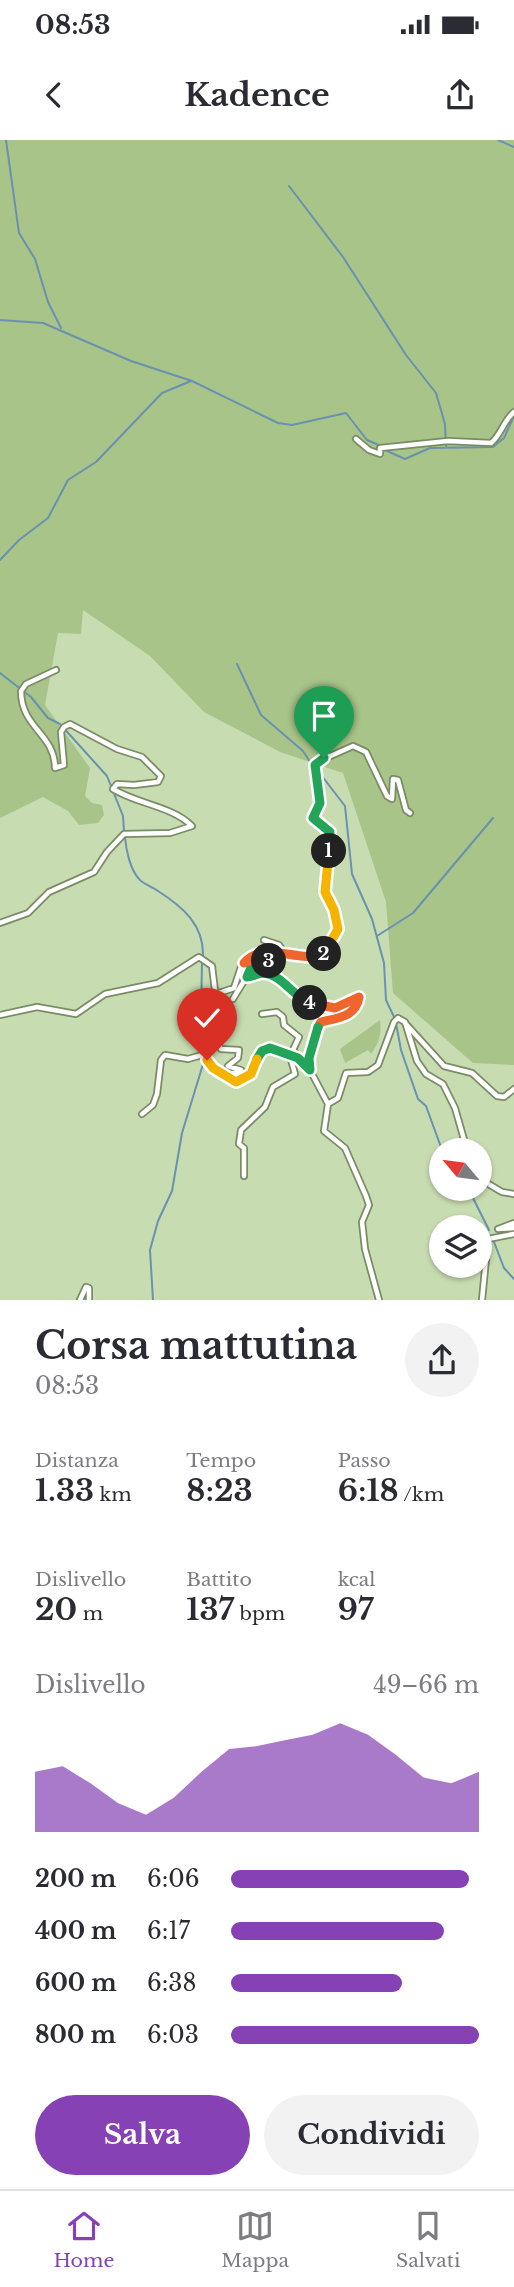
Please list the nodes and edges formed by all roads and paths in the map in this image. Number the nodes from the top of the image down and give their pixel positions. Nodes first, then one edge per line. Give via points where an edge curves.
1 (514, 412) edge
2 (356, 439) dead end
3 (57, 670) dead end
4 (410, 813) dead end
5 (0, 923) edge
6 (264, 940) dead end
7 (284, 952) junction
8 (244, 963) junction
9 (247, 975) junction
10 (233, 999) dead end
11 (262, 1014) dead end
12 (0, 1015) edge
13 (201, 1018) dead end
14 (405, 1022) junction
15 (289, 1055) junction
16 (298, 1058) junction
17 (310, 1070) junction
18 (227, 1075) junction
19 (514, 1089) edge
20 (328, 1104) junction
21 (142, 1114) dead end
22 (464, 1138) edge
23 (244, 1176) dead end
24 (492, 1186) edge
25 (514, 1194) edge
26 (514, 1223) edge
27 (514, 1231) edge
28 (80, 1300) edge
29 (89, 1300) edge
30 (379, 1300) edge
31 (482, 1300) edge

1 - 2 street via 491,443 448,441 382,447 380,454
3 - 5 street via 26,684 21,691 27,720 48,740 55,753 55,768 64,765 61,732 70,724 142,757 160,776 158,782 117,784 113,789 192,826 170,833 124,834 94,872 49,892 27,913
4 - 7 street via 398,780 391,783 392,799 366,752 353,746 317,762 320,803 313,818 330,832 325,892 338,929 323,955 300,958
6 - 7 street
7 - 8 street via 260,952
8 - 9 street via 271,963
8 - 12 street via 232,991 215,991 212,966 199,957 158,983 105,995 76,1014 37,1007
9 - 10 street
9 - 17 street via 264,973 299,998 329,1008 359,997 342,1019 320,1023
11 - 16 street via 272,1011 283,1017 284,1025 299,1037 292,1047
13 - 18 street via 221,1049 239,1050 238,1058 228,1066 241,1070
14 - 19 street via 444,1066 472,1073 497,1096 504,1097
14 - 20 street via 397,1018 394,1022 378,1065 368,1073 346,1073 338,1098
14 - 22 street via 417,1061 446,1089
15 - 16 street
15 - 18 street via 264,1049 242,1081
15 - 23 street via 295,1074 273,1087 265,1107 241,1130
16 - 17 street
17 - 20 street
18 - 21 street via 202,1055 188,1059 165,1055 155,1099
20 - 30 street via 324,1131 347,1152 369,1205 362,1222
24 - 25 street
26 - 27 street via 498,1229
27 - 31 street via 488,1239
28 - 29 street via 86,1287

